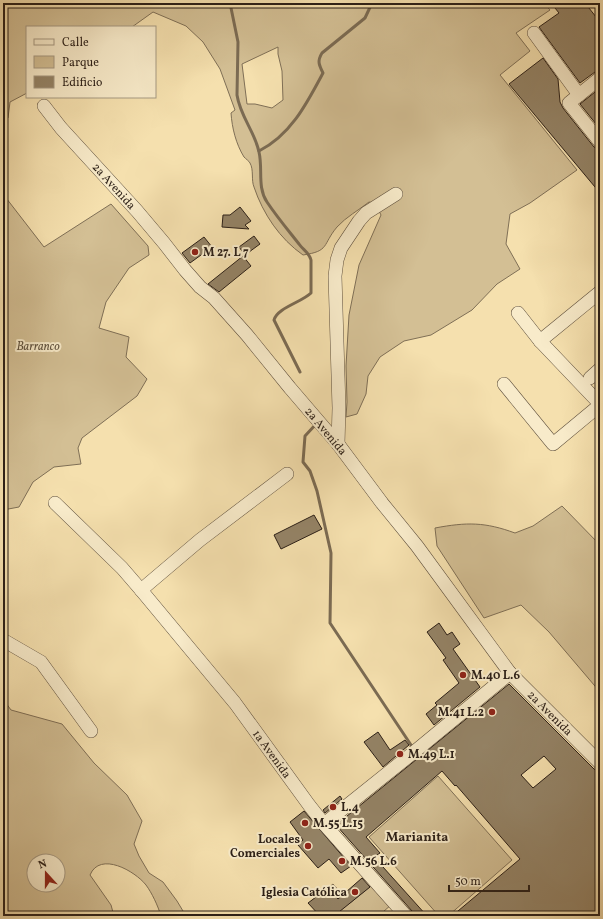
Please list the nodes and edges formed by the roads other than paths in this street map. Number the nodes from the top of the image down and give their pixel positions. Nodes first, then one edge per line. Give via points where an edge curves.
1 (534, 33) dead end
2 (600, 78) edge
3 (574, 100) junction
4 (44, 106) dead end
5 (600, 142) edge
6 (396, 194) dead end
7 (600, 292) edge
8 (518, 313) dead end
9 (540, 341) junction
10 (504, 384) dead end
11 (600, 405) edge
12 (338, 444) junction
13 (287, 474) dead end
14 (55, 503) dead end
15 (141, 590) junction
16 (3, 640) edge
17 (510, 673) junction
18 (91, 731) dead end
19 (600, 763) edge
20 (324, 824) junction
21 (406, 916) edge

1 - 3 street
2 - 3 street
3 - 5 street
4 - 12 street, 2a Avenida via 190,276 247,335
6 - 12 street via 359,220 340,248 337,260 335,276
7 - 9 street
8 - 9 street
9 - 11 street
10 - 11 street via 553,444
12 - 17 street, 2a Avenida
13 - 15 street via 200,540
14 - 15 street, 1a Avenida
15 - 20 street, 1a Avenida via 235,703
16 - 18 street via 41,662
17 - 19 street, 2a Avenida
17 - 20 street
20 - 21 street, 1a Avenida

